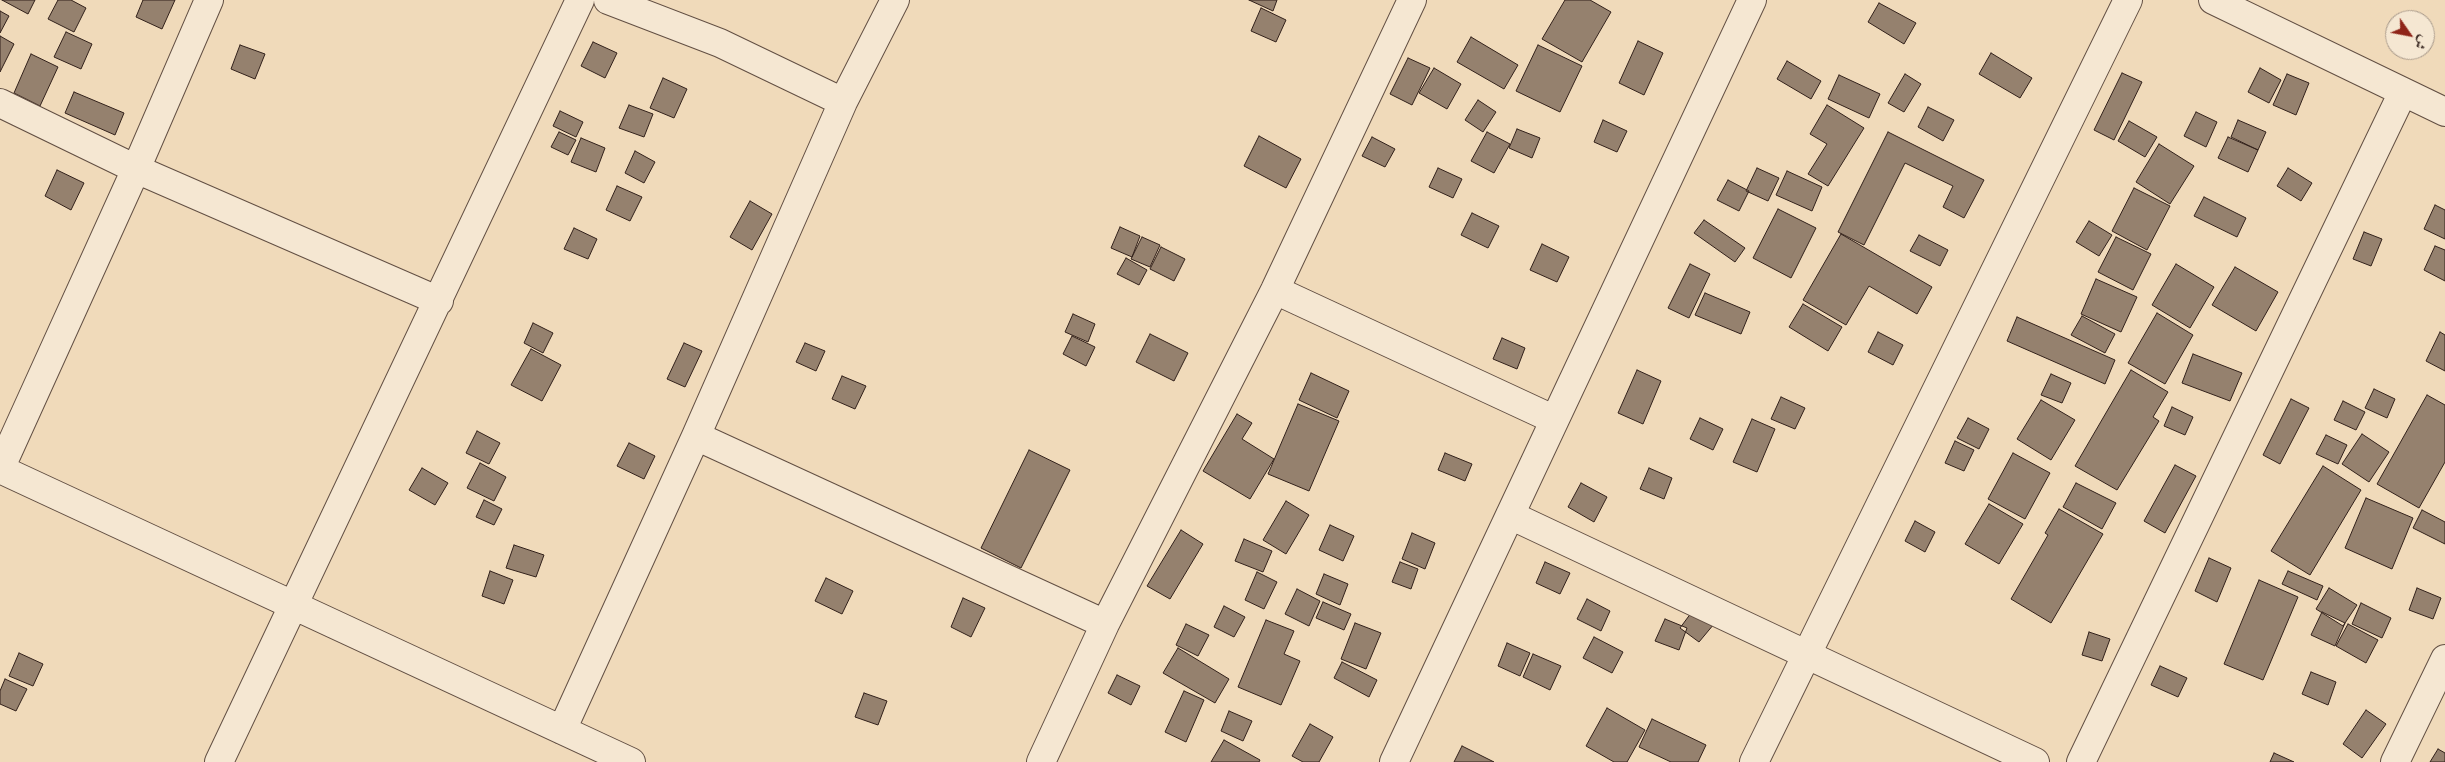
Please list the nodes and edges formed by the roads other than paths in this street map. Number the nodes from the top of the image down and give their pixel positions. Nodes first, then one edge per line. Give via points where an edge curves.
1 (210, 0) edge
2 (580, 0) edge
3 (608, 0) edge
4 (895, 0) edge
5 (1412, 0) edge
6 (1752, 0) edge
7 (2128, 0) edge
8 (2214, 0) edge
9 (2403, 92) junction
10 (843, 102) junction
11 (0, 104) edge
12 (2445, 112) edge
13 (136, 169) junction
14 (1275, 290) junction
15 (439, 300) junction
16 (1554, 419) junction
17 (696, 436) junction
18 (0, 469) edge
19 (1510, 515) junction
20 (292, 605) junction
21 (1105, 624) junction
22 (1807, 653) junction
23 (2445, 660) edge
24 (562, 730) junction
25 (219, 762) edge
26 (631, 762) edge
27 (1041, 762) edge
28 (1394, 762) edge
29 (1754, 762) edge
30 (2035, 762) edge
31 (2082, 762) edge
32 (2395, 762) edge

1 - 13 street
2 - 15 street
3 - 10 street via 720,43
4 - 10 street
5 - 14 street
6 - 16 street
7 - 22 street
8 - 9 street
9 - 12 street
9 - 31 street
10 - 17 street
11 - 13 street
13 - 15 street
13 - 18 street
14 - 16 street
14 - 21 street
15 - 20 street
16 - 19 street
17 - 21 street
17 - 24 street
18 - 20 street
19 - 22 street
19 - 28 street
20 - 24 street
20 - 25 street
21 - 27 street
22 - 29 street
22 - 30 street
23 - 32 street
24 - 26 street

